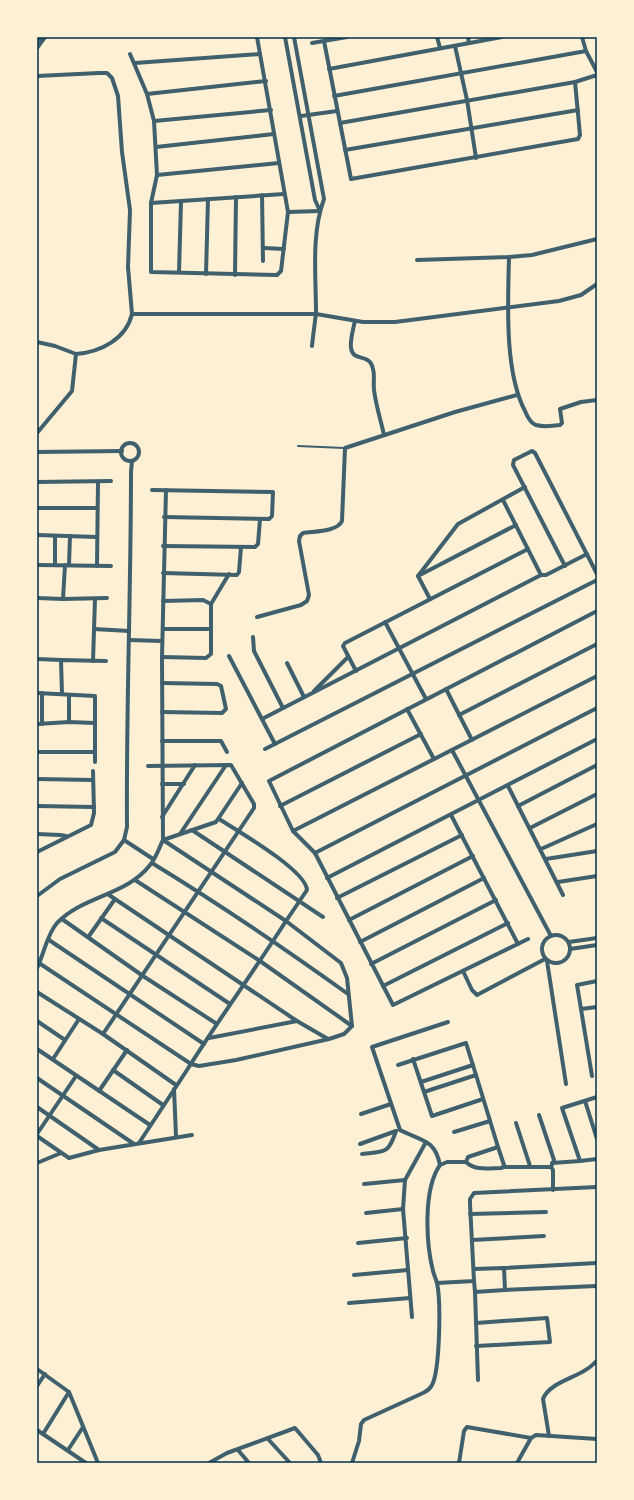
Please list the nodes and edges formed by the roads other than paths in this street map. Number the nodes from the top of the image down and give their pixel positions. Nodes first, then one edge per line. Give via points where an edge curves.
1 (45, 37) edge
2 (257, 37) edge
3 (285, 37) edge
4 (294, 37) edge
5 (347, 37) edge
6 (437, 37) edge
7 (468, 37) edge
8 (502, 37) edge
9 (582, 37) edge
10 (37, 40) edge
11 (324, 41) junction
12 (312, 43) dead end
13 (469, 43) junction
14 (455, 46) junction
15 (37, 48) edge
16 (440, 48) junction
17 (586, 51) junction
18 (130, 54) dead end
19 (260, 54) junction
20 (135, 63) junction
21 (329, 68) junction
22 (461, 73) junction
23 (597, 74) edge
24 (37, 76) edge
25 (266, 81) junction
26 (575, 82) junction
27 (147, 94) junction
28 (334, 96) junction
29 (467, 100) junction
30 (271, 110) junction
31 (578, 110) junction
32 (337, 111) junction
33 (301, 116) junction
34 (309, 116) junction
35 (154, 121) junction
36 (340, 123) junction
37 (470, 128) junction
38 (274, 134) junction
39 (156, 147) junction
40 (345, 150) junction
41 (476, 158) junction
42 (279, 164) junction
43 (157, 175) junction
44 (284, 194) junction
45 (262, 195) junction
46 (236, 197) junction
47 (208, 199) junction
48 (181, 202) junction
49 (151, 203) junction
50 (320, 210) junction
51 (288, 212) junction
52 (597, 239) edge
53 (264, 248) junction
54 (284, 248) junction
55 (509, 257) junction
56 (417, 260) dead end
57 (264, 261) dead end
58 (179, 272) junction
59 (206, 274) junction
60 (235, 275) junction
61 (597, 284) edge
62 (509, 308) junction
63 (132, 314) junction
64 (316, 314) junction
65 (355, 321) junction
66 (37, 342) edge
67 (312, 346) dead end
68 (76, 354) junction
69 (517, 394) junction
70 (597, 400) edge
71 (37, 433) edge
72 (384, 436) junction
73 (298, 446) dead end
74 (345, 448) junction
75 (122, 451) junction
76 (37, 452) edge
77 (132, 461) junction
78 (37, 482) edge
79 (98, 482) junction
80 (111, 482) dead end
81 (525, 487) junction
82 (152, 490) dead end
83 (166, 490) junction
84 (503, 500) junction
85 (37, 508) edge
86 (97, 508) junction
87 (164, 517) junction
88 (260, 519) junction
89 (516, 525) junction
90 (37, 535) edge
91 (70, 536) junction
92 (55, 537) junction
93 (97, 537) junction
94 (163, 546) junction
95 (241, 547) junction
96 (528, 549) junction
97 (587, 554) junction
98 (37, 565) edge
99 (55, 565) junction
100 (67, 565) junction
101 (97, 566) junction
102 (111, 566) dead end
103 (565, 566) junction
104 (163, 573) junction
105 (229, 574) junction
106 (597, 574) edge
107 (541, 575) junction
108 (418, 576) junction
109 (597, 580) edge
110 (37, 598) edge
111 (107, 598) dead end
112 (430, 598) junction
113 (62, 599) junction
114 (95, 599) junction
115 (163, 601) junction
116 (211, 604) junction
117 (597, 611) edge
118 (257, 617) dead end
119 (385, 622) junction
120 (94, 629) junction
121 (163, 629) junction
122 (209, 629) junction
123 (129, 631) junction
124 (253, 637) dead end
125 (129, 640) junction
126 (162, 641) junction
127 (597, 644) edge
128 (399, 649) junction
129 (229, 656) dead end
130 (162, 657) junction
131 (348, 657) junction
132 (37, 660) edge
133 (61, 660) junction
134 (93, 661) junction
135 (106, 662) dead end
136 (287, 664) dead end
137 (356, 671) junction
138 (412, 674) junction
139 (597, 676) edge
140 (162, 683) junction
141 (446, 689) junction
142 (37, 693) edge
143 (42, 693) junction
144 (62, 694) junction
145 (310, 694) junction
146 (69, 695) junction
147 (304, 697) junction
148 (426, 699) junction
149 (283, 708) junction
150 (597, 708) edge
151 (407, 709) junction
152 (162, 712) junction
153 (459, 715) junction
154 (262, 719) junction
155 (69, 722) junction
156 (95, 723) junction
157 (39, 724) edge
158 (421, 734) junction
159 (597, 739) edge
160 (472, 740) junction
161 (162, 741) junction
162 (275, 744) junction
163 (265, 749) dead end
164 (452, 750) junction
165 (37, 752) edge
166 (95, 752) junction
167 (227, 752) dead end
168 (434, 759) junction
169 (95, 762) dead end
170 (226, 764) junction
171 (195, 765) junction
172 (597, 765) edge
173 (148, 766) dead end
174 (162, 766) junction
175 (93, 771) dead end
176 (466, 776) junction
177 (37, 779) edge
178 (93, 780) junction
179 (242, 783) junction
180 (162, 784) junction
181 (184, 784) junction
182 (508, 786) junction
183 (597, 794) edge
184 (479, 801) junction
185 (37, 806) edge
186 (280, 806) junction
187 (518, 806) junction
188 (94, 807) junction
189 (451, 815) junction
190 (162, 818) junction
191 (219, 819) junction
192 (596, 823) edge
193 (530, 828) junction
194 (192, 830) junction
195 (293, 830) junction
196 (238, 832) junction
197 (37, 834) edge
198 (180, 834) junction
199 (462, 835) junction
200 (66, 836) junction
201 (124, 840) junction
202 (163, 840) junction
203 (540, 850) junction
204 (225, 851) junction
205 (597, 851) edge
206 (37, 852) edge
207 (315, 853) junction
208 (473, 856) junction
209 (546, 860) junction
210 (153, 861) junction
211 (212, 872) junction
212 (597, 876) edge
213 (327, 878) junction
214 (484, 878) junction
215 (135, 880) junction
216 (558, 882) junction
217 (199, 891) junction
218 (109, 895) junction
219 (563, 895) dead end
220 (37, 896) edge
221 (338, 898) junction
222 (115, 899) junction
223 (496, 900) junction
224 (299, 901) junction
225 (185, 912) junction
226 (323, 917) dead end
227 (101, 918) junction
228 (62, 919) junction
229 (349, 920) junction
230 (286, 921) junction
231 (508, 923) junction
232 (88, 936) junction
233 (170, 936) junction
234 (551, 936) junction
235 (597, 938) edge
236 (528, 939) dead end
237 (48, 940) junction
238 (273, 941) junction
239 (360, 942) junction
240 (569, 942) junction
241 (518, 944) junction
242 (597, 945) edge
243 (570, 949) junction
244 (157, 957) junction
245 (546, 960) junction
246 (260, 961) junction
247 (39, 963) junction
248 (371, 964) junction
249 (37, 968) edge
250 (463, 971) junction
251 (143, 976) junction
252 (597, 981) edge
253 (244, 985) junction
254 (383, 986) junction
255 (37, 992) edge
256 (130, 994) junction
257 (348, 994) junction
258 (230, 1004) junction
259 (597, 1007) edge
260 (581, 1009) junction
261 (117, 1014) junction
262 (80, 1019) junction
263 (297, 1021) junction
264 (37, 1022) edge
265 (448, 1022) dead end
266 (217, 1024) junction
267 (352, 1026) junction
268 (103, 1034) junction
269 (209, 1038) junction
270 (328, 1039) junction
271 (65, 1040) junction
272 (204, 1044) junction
273 (37, 1049) edge
274 (127, 1050) junction
275 (53, 1059) junction
276 (414, 1059) junction
277 (191, 1064) junction
278 (398, 1065) dead end
279 (473, 1065) junction
280 (113, 1070) junction
281 (476, 1075) junction
282 (76, 1076) junction
283 (592, 1076) dead end
284 (37, 1078) edge
285 (421, 1082) junction
286 (566, 1084) dead end
287 (175, 1087) junction
288 (100, 1091) junction
289 (424, 1092) junction
290 (62, 1095) junction
291 (597, 1097) edge
292 (483, 1099) junction
293 (585, 1101) junction
294 (391, 1104) junction
295 (163, 1105) junction
296 (37, 1107) edge
297 (361, 1114) dead end
298 (539, 1115) dead end
299 (49, 1116) junction
300 (490, 1121) junction
301 (516, 1123) dead end
302 (150, 1125) junction
303 (398, 1130) junction
304 (454, 1132) dead end
305 (37, 1135) edge
306 (192, 1135) dead end
307 (176, 1136) junction
308 (597, 1139) edge
309 (426, 1142) junction
310 (139, 1143) junction
311 (134, 1144) junction
312 (360, 1144) dead end
313 (498, 1147) junction
314 (99, 1150) junction
315 (62, 1153) junction
316 (362, 1154) dead end
317 (597, 1160) edge
318 (580, 1161) junction
319 (466, 1162) junction
320 (37, 1163) edge
321 (440, 1165) junction
322 (552, 1165) junction
323 (530, 1166) junction
324 (503, 1167) junction
325 (405, 1180) junction
326 (364, 1184) dead end
327 (597, 1188) edge
328 (553, 1190) junction
329 (403, 1209) junction
330 (546, 1212) dead end
331 (366, 1214) dead end
332 (470, 1214) junction
333 (544, 1236) dead end
334 (407, 1238) junction
335 (472, 1240) junction
336 (358, 1244) dead end
337 (597, 1263) edge
338 (504, 1268) junction
339 (474, 1269) junction
340 (408, 1270) junction
341 (354, 1275) dead end
342 (474, 1281) junction
343 (437, 1283) junction
344 (597, 1286) edge
345 (505, 1290) junction
346 (475, 1292) junction
347 (410, 1298) junction
348 (349, 1303) dead end
349 (412, 1317) dead end
350 (476, 1323) junction
351 (476, 1346) junction
352 (597, 1361) edge
353 (37, 1369) edge
354 (45, 1374) junction
355 (478, 1380) dead end
356 (37, 1386) edge
357 (70, 1392) junction
358 (83, 1427) junction
359 (37, 1430) edge
360 (43, 1434) junction
361 (549, 1436) junction
362 (531, 1438) junction
363 (268, 1439) junction
364 (597, 1439) edge
365 (68, 1450) junction
366 (238, 1450) junction
367 (86, 1463) edge
368 (98, 1463) edge
369 (209, 1463) edge
370 (248, 1463) edge
371 (290, 1463) edge
372 (321, 1463) edge
373 (352, 1463) edge
374 (459, 1463) edge
375 (517, 1463) edge

1 - 10 street
1 - 15 street
2 - 19 street
3 - 33 street
4 - 34 street
5 - 11 street
6 - 16 street
7 - 13 street
8 - 13 street
9 - 17 street
11 - 12 street
11 - 21 street
13 - 14 street
14 - 16 street
14 - 22 street
16 - 21 street
17 - 22 street
17 - 23 street
18 - 20 street
19 - 20 street
19 - 25 street
20 - 27 street
21 - 28 street
22 - 28 street
22 - 29 street
23 - 26 street via 595,77
24 - 63 street via 108,73 112,78 118,96 130,210 128,267
25 - 27 street
25 - 30 street
26 - 29 street
26 - 31 street
27 - 35 street
28 - 32 street
29 - 36 street
29 - 37 street
30 - 35 street
30 - 38 street
31 - 37 street
31 - 41 street via 578,139
32 - 34 street
32 - 36 street
33 - 34 street
33 - 50 street via 315,200
34 - 50 street via 324,199
35 - 39 street
36 - 40 street
37 - 40 street
37 - 41 street
38 - 39 street
38 - 42 street
39 - 43 street
40 - 41 street via 351,179
42 - 43 street
42 - 44 street
43 - 49 street
44 - 45 street
44 - 51 street
45 - 46 street
45 - 53 street
46 - 47 street
46 - 60 street
47 - 48 street
47 - 59 street
48 - 49 street
48 - 58 street
49 - 58 street via 150,270 153,273
50 - 51 street
50 - 64 street via 315,262
51 - 54 street
52 - 55 street via 532,255
53 - 54 street
53 - 57 street
54 - 60 street via 279,274
55 - 56 street
55 - 62 street
58 - 59 street
59 - 60 street
61 - 62 street via 589,291 574,297
62 - 65 street via 414,321
62 - 69 street via 512,374
63 - 64 street
63 - 68 street via 120,336 101,348
64 - 65 street
64 - 67 street
65 - 72 street via 351,348 353,354 371,361
66 - 68 street
68 - 71 street via 69,395
69 - 70 street via 529,420 535,425 546,426 562,424 560,409
69 - 72 street
72 - 74 street
73 - 74 lane
74 - 118 street via 341,525 336,528 304,532 300,536 309,595 307,601
75 - 76 street
75 - 77 street via 123,457
75 - 77 street via 128,444 137,447 138,457
77 - 123 street
78 - 79 street
79 - 80 street
79 - 86 street
81 - 84 street
81 - 97 street via 512,462 534,452
81 - 103 street
82 - 83 street
83 - 87 street
83 - 88 street via 271,490 272,516 269,519
84 - 89 street
84 - 108 street via 454,528
85 - 86 street
86 - 93 street
87 - 88 street
87 - 94 street
88 - 95 street via 258,544 255,547
89 - 96 street
89 - 108 street
90 - 92 street
91 - 92 street
91 - 93 street
91 - 100 street
92 - 99 street
93 - 101 street
94 - 95 street
94 - 104 street
95 - 105 street via 240,572 237,575
96 - 107 street
96 - 112 street
97 - 103 street
97 - 106 street
98 - 99 street
99 - 100 street
100 - 101 street
100 - 113 street
101 - 102 street
103 - 107 street
104 - 105 street
104 - 115 street
105 - 116 street
107 - 128 street
108 - 112 street
109 - 138 street
110 - 113 street
111 - 114 street
112 - 119 street
113 - 114 street
114 - 120 street
115 - 116 street via 203,600
115 - 121 street
116 - 122 street
117 - 141 street
119 - 128 street
119 - 131 street via 345,643 343,646
120 - 123 street
120 - 134 street
121 - 122 street
121 - 126 street
122 - 130 street via 208,657
123 - 125 street
124 - 149 street via 254,651
125 - 126 street
125 - 201 street via 127,828
126 - 130 street
127 - 153 street
128 - 137 street
128 - 138 street
129 - 154 street
130 - 140 street
131 - 137 street
131 - 145 street
132 - 133 street
133 - 134 street
133 - 144 street
134 - 135 street
136 - 147 street
137 - 145 street
138 - 148 street
138 - 162 street
139 - 160 street
140 - 152 street
140 - 152 street via 217,684 223,690 226,709 222,713
141 - 148 street
141 - 153 street
142 - 143 street
143 - 144 street
143 - 157 street
144 - 146 street
145 - 147 street
146 - 155 street
146 - 156 street via 95,696
147 - 149 street
148 - 151 street
149 - 154 street
150 - 176 street
151 - 158 street
151 - 186 street via 270,779 269,783
152 - 161 street
153 - 160 street
154 - 162 street
155 - 156 street
155 - 157 street
156 - 166 street
158 - 168 street
158 - 186 street
159 - 182 street
160 - 164 street
161 - 167 street via 221,741
161 - 174 street
162 - 163 street
164 - 168 street
164 - 176 street
165 - 166 street
166 - 169 street
168 - 195 street
170 - 171 street
170 - 179 street via 232,766
170 - 198 street
171 - 174 street
171 - 181 street
172 - 187 street
173 - 174 street
174 - 180 street
175 - 178 street
176 - 184 street
176 - 207 street
177 - 178 street
178 - 188 street
179 - 191 street
179 - 196 street via 255,806
180 - 181 street
180 - 190 street
181 - 190 street
182 - 184 street
182 - 187 street
183 - 193 street
184 - 189 street
184 - 234 street
185 - 188 street
186 - 195 street
187 - 193 street
188 - 200 street via 91,825
189 - 199 street
189 - 213 street
190 - 202 street
191 - 194 street
191 - 196 street
192 - 203 street
193 - 203 street
194 - 198 street
194 - 204 street
195 - 207 street
196 - 204 street
196 - 224 street via 296,870 307,888
197 - 200 street
198 - 202 street
199 - 208 street
199 - 221 street
200 - 206 street
201 - 210 street
201 - 220 street via 115,852 60,879
202 - 210 street
202 - 211 street
203 - 209 street
204 - 211 street
204 - 224 street
205 - 209 street
207 - 213 street
208 - 214 street
208 - 229 street
209 - 216 street
210 - 215 street
210 - 217 street
211 - 217 street
211 - 230 street
212 - 216 street
213 - 221 street
214 - 223 street
214 - 239 street
215 - 218 street
215 - 225 street
216 - 219 street
217 - 225 street
217 - 238 street
218 - 222 street
218 - 228 street via 78,907
221 - 229 street
222 - 227 street
222 - 233 street
223 - 231 street
223 - 248 street
224 - 226 street
224 - 230 street
225 - 233 street
225 - 246 street
227 - 232 street
227 - 244 street
228 - 232 street
228 - 237 street via 54,927
229 - 239 street
230 - 238 street
230 - 257 street via 339,959 347,978
231 - 241 street
231 - 254 street
232 - 251 street
233 - 244 street
233 - 253 street
234 - 240 street via 558,935
234 - 245 street via 543,943 542,949
235 - 240 street
236 - 241 street
237 - 247 street
237 - 256 street
238 - 246 street
238 - 257 street
239 - 248 street
240 - 243 street
241 - 250 street
242 - 243 street
243 - 245 street via 568,957 562,962
244 - 251 street
244 - 258 street
245 - 250 street via 477,995
245 - 286 street
246 - 253 street
246 - 267 street
247 - 249 street
247 - 261 street
248 - 254 street
250 - 254 street via 395,1005 391,1004
251 - 256 street
251 - 266 street
252 - 260 street via 577,985
253 - 258 street
253 - 263 street
255 - 262 street
256 - 261 street
256 - 272 street
257 - 267 street
258 - 266 street
259 - 260 street
260 - 283 street
261 - 268 street
261 - 277 street
262 - 268 street
262 - 271 street
263 - 269 street
263 - 270 street
264 - 271 street
265 - 294 street via 372,1047
266 - 269 street
267 - 270 street via 344,1034
268 - 274 street
269 - 272 street
270 - 277 street via 236,1060 199,1066
271 - 275 street
272 - 277 street
273 - 275 street
274 - 280 street
274 - 287 street
275 - 282 street
276 - 278 street
276 - 279 street via 466,1043
276 - 285 street
277 - 287 street
279 - 281 street
279 - 285 street
280 - 288 street
280 - 295 street
281 - 289 street
281 - 292 street
282 - 288 street
282 - 290 street
284 - 290 street
285 - 289 street
287 - 295 street
287 - 307 street
288 - 302 street
289 - 292 street via 432,1116
290 - 299 street
290 - 311 street
291 - 293 street
292 - 300 street
293 - 308 street
293 - 318 street via 562,1108
294 - 297 street
294 - 303 street
295 - 302 street
296 - 299 street
298 - 322 street via 554,1160
299 - 305 street
299 - 314 street
300 - 304 street
300 - 313 street
301 - 323 street
302 - 310 street
303 - 309 street
303 - 312 street
303 - 316 street via 387,1150
305 - 315 street
306 - 307 street
307 - 310 street
309 - 321 street via 438,1153
309 - 325 street
310 - 311 street
311 - 314 street
313 - 319 street via 468,1157
313 - 324 street
314 - 315 street via 69,1158
315 - 320 street
317 - 318 street
318 - 322 street
319 - 321 street via 447,1162
319 - 324 street via 472,1167
321 - 343 street via 431,1182 428,1212 433,1272
322 - 323 street
322 - 328 street
323 - 324 street
325 - 326 street
325 - 329 street
327 - 328 street
328 - 332 street via 474,1193 470,1199
329 - 331 street
329 - 334 street
330 - 332 street
332 - 335 street
333 - 335 street
334 - 336 street
334 - 340 street
335 - 339 street
337 - 338 street
338 - 339 street
338 - 345 street
339 - 342 street
340 - 341 street
340 - 347 street
342 - 343 street
342 - 346 street
343 - 373 street via 440,1344 433,1384 423,1393 364,1420
344 - 345 street
345 - 346 street
346 - 350 street
347 - 348 street
347 - 349 street
350 - 351 street
350 - 351 street via 547,1318 550,1342
351 - 355 street
352 - 361 street via 551,1388 544,1395
353 - 354 street
354 - 356 street
354 - 357 street
357 - 358 street
357 - 360 street
358 - 365 street
358 - 368 street
359 - 360 street
360 - 365 street
361 - 362 street via 538,1434
361 - 364 street
362 - 374 street via 467,1427 464,1431
362 - 375 street
363 - 366 street
363 - 371 street
363 - 372 street via 297,1428 318,1455
365 - 367 street
366 - 369 street
366 - 370 street

